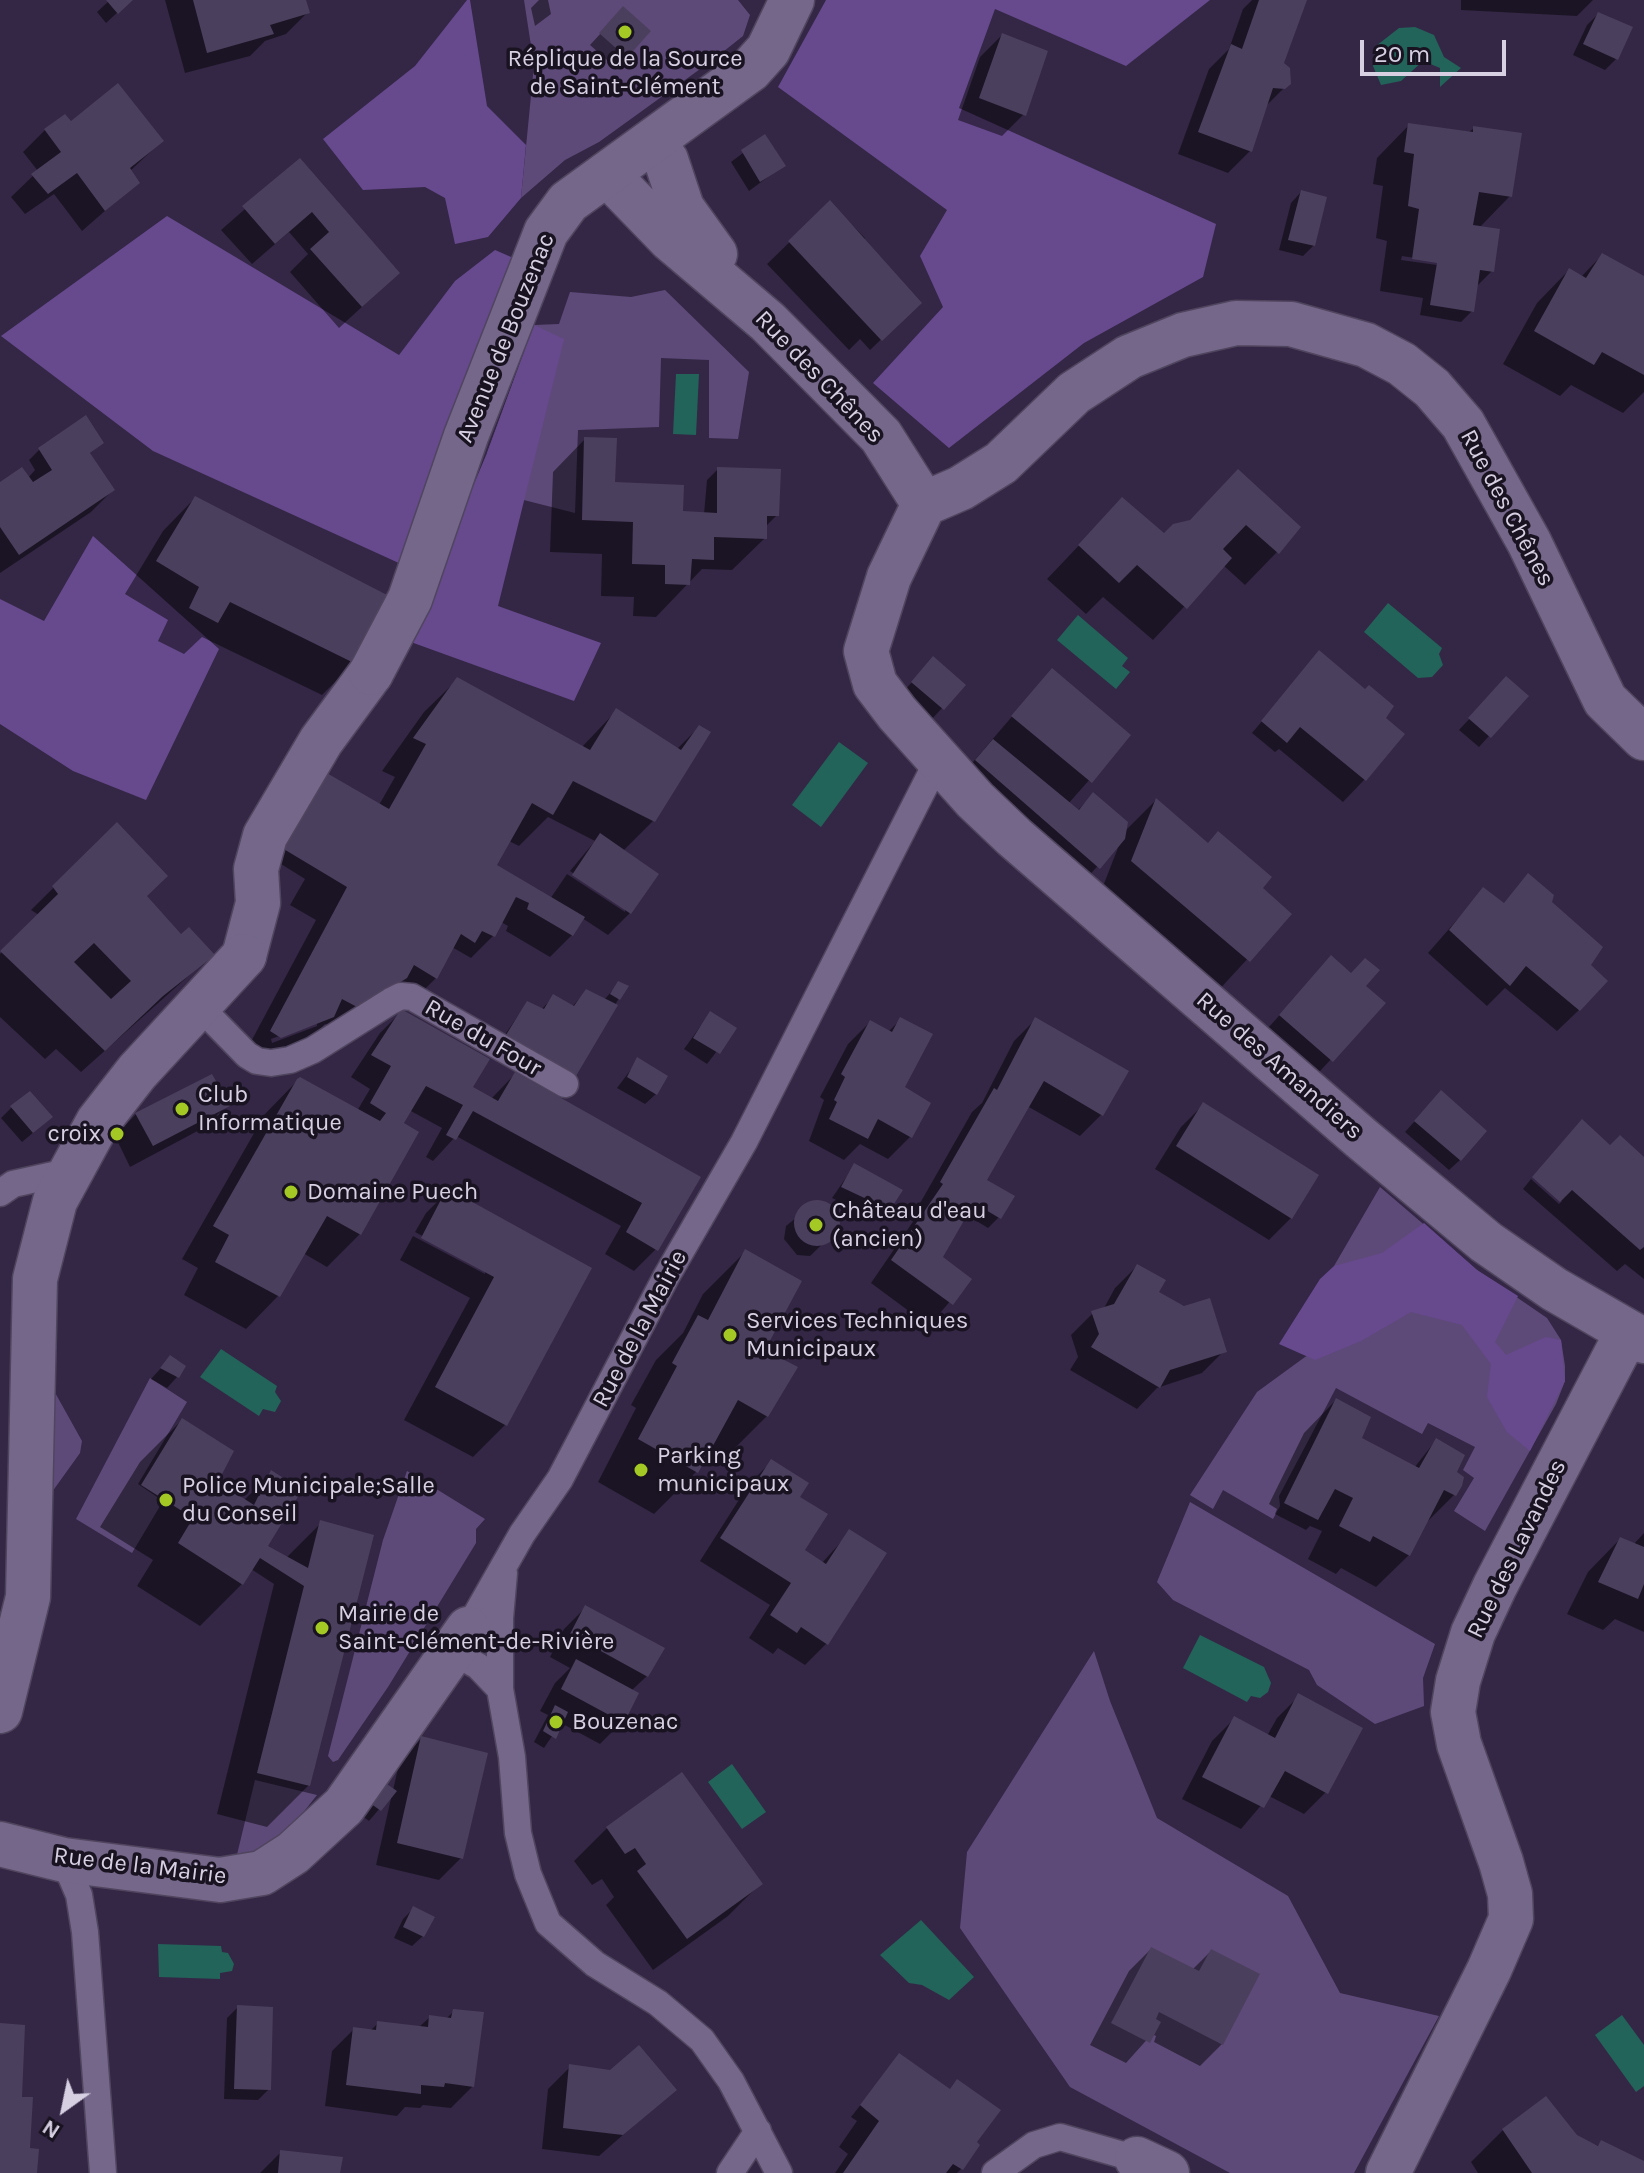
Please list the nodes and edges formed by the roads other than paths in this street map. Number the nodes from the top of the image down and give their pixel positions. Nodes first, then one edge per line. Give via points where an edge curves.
1 (781, 9) edge
2 (652, 142) junction
3 (607, 174) junction
4 (768, 322) junction
5 (924, 504) junction
6 (1644, 738) edge
7 (938, 760) junction
8 (199, 1006) junction
9 (565, 1084) dead end
10 (67, 1172) junction
11 (0, 1193) edge
12 (1635, 1337) edge
13 (505, 1563) junction
14 (460, 1640) junction
15 (500, 1689) junction
16 (0, 1711) edge
17 (0, 1844) edge
18 (64, 1860) junction
19 (758, 2131) junction
20 (1152, 2166) edge
21 (103, 2173) edge
22 (730, 2173) edge
23 (779, 2173) edge
24 (995, 2173) edge
25 (1388, 2173) edge

1 - 2 street, Avenue de Bouzenac via 768,50 750,70
2 - 3 street, Avenue de Bouzenac
2 - 4 street via 666,160 693,226
3 - 4 street, Rue des Chênes via 670,239
3 - 8 street, Avenue de Bouzenac via 568,202 539,244 410,599 371,673 298,776 265,836 256,869 258,903 244,956
4 - 5 street, Rue des Chênes via 881,436
5 - 6 street, Rue des Chênes via 1001,463 1074,393 1129,357 1183,335 1236,323 1324,331 1402,364 1463,424 1529,542 1605,700
5 - 7 street via 889,577 866,651 875,684
7 - 12 street, Rue des Amandiers via 1014,837 1465,1224 1554,1289
7 - 13 lane, Rue de la Mairie via 744,1142 560,1479
8 - 9 lane, Rue du Four via 247,1055 271,1063 313,1050 391,1001 412,997
8 - 10 street via 137,1072
10 - 11 lane via 13,1184
10 - 16 street via 46,1228 35,1279 28,1597
12 - 25 street, Rue des Lavandes via 1495,1586 1458,1681 1453,1712 1459,1744 1501,1862 1511,1919
13 - 14 lane, Rue de la Mairie
13 - 15 lane
14 - 15 lane
14 - 18 street, Rue de la Mairie via 344,1806 302,1846 262,1873 220,1880
15 - 19 lane via 518,1833 548,1923 595,1964 658,2003 702,2040
17 - 18 street, Rue de la Mairie
18 - 21 lane via 79,1895 85,1932
19 - 22 lane
19 - 23 lane
20 - 24 lane via 1060,2137 1034,2145

